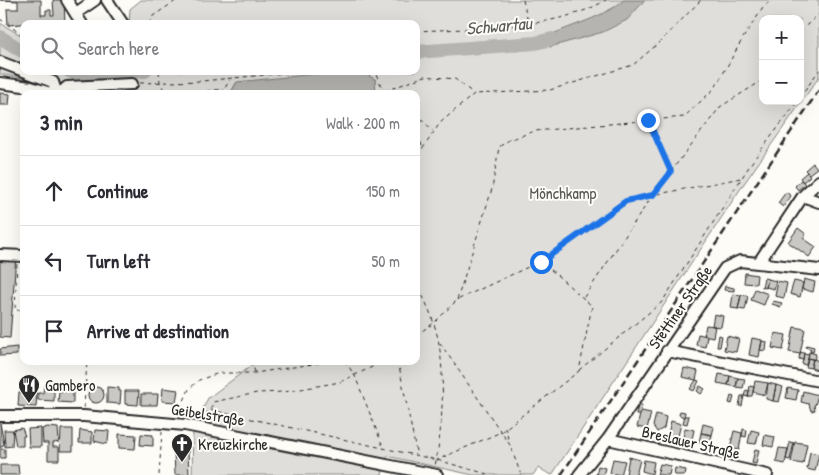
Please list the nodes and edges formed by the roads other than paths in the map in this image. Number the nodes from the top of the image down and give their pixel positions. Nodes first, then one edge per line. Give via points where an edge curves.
1 (66, 0) edge
2 (95, 0) edge
3 (107, 0) edge
4 (76, 13) junction
5 (80, 20) edge
6 (120, 20) edge
7 (0, 62) edge
8 (20, 70) edge
9 (35, 75) edge
10 (0, 83) edge
11 (132, 84) road end
12 (93, 89) edge
13 (31, 90) edge
14 (56, 90) edge
15 (64, 90) edge
16 (819, 180) edge
17 (803, 196) junction
18 (819, 202) edge
19 (0, 254) edge
20 (20, 256) edge
21 (759, 262) junction
22 (819, 270) edge
23 (667, 351) junction
24 (819, 381) edge
25 (0, 416) edge
26 (608, 439) junction
27 (435, 475) edge
28 (579, 475) edge
29 (767, 475) edge

1 - 4 street
2 - 4 street
3 - 6 street
4 - 5 street
7 - 8 street
9 - 14 street via 53,82
10 - 13 street
11 - 12 street
12 - 15 street
16 - 17 street
17 - 18 street
17 - 21 street
19 - 20 street
21 - 22 street, Stettiner Straße
21 - 23 street, Stettiner Straße via 740,261 725,268
23 - 24 street
23 - 26 street, Stettiner Straße
25 - 27 street, Geibelstraße via 84,416 185,424
26 - 28 street, Stettiner Straße
26 - 29 street, Breslauer Straße

